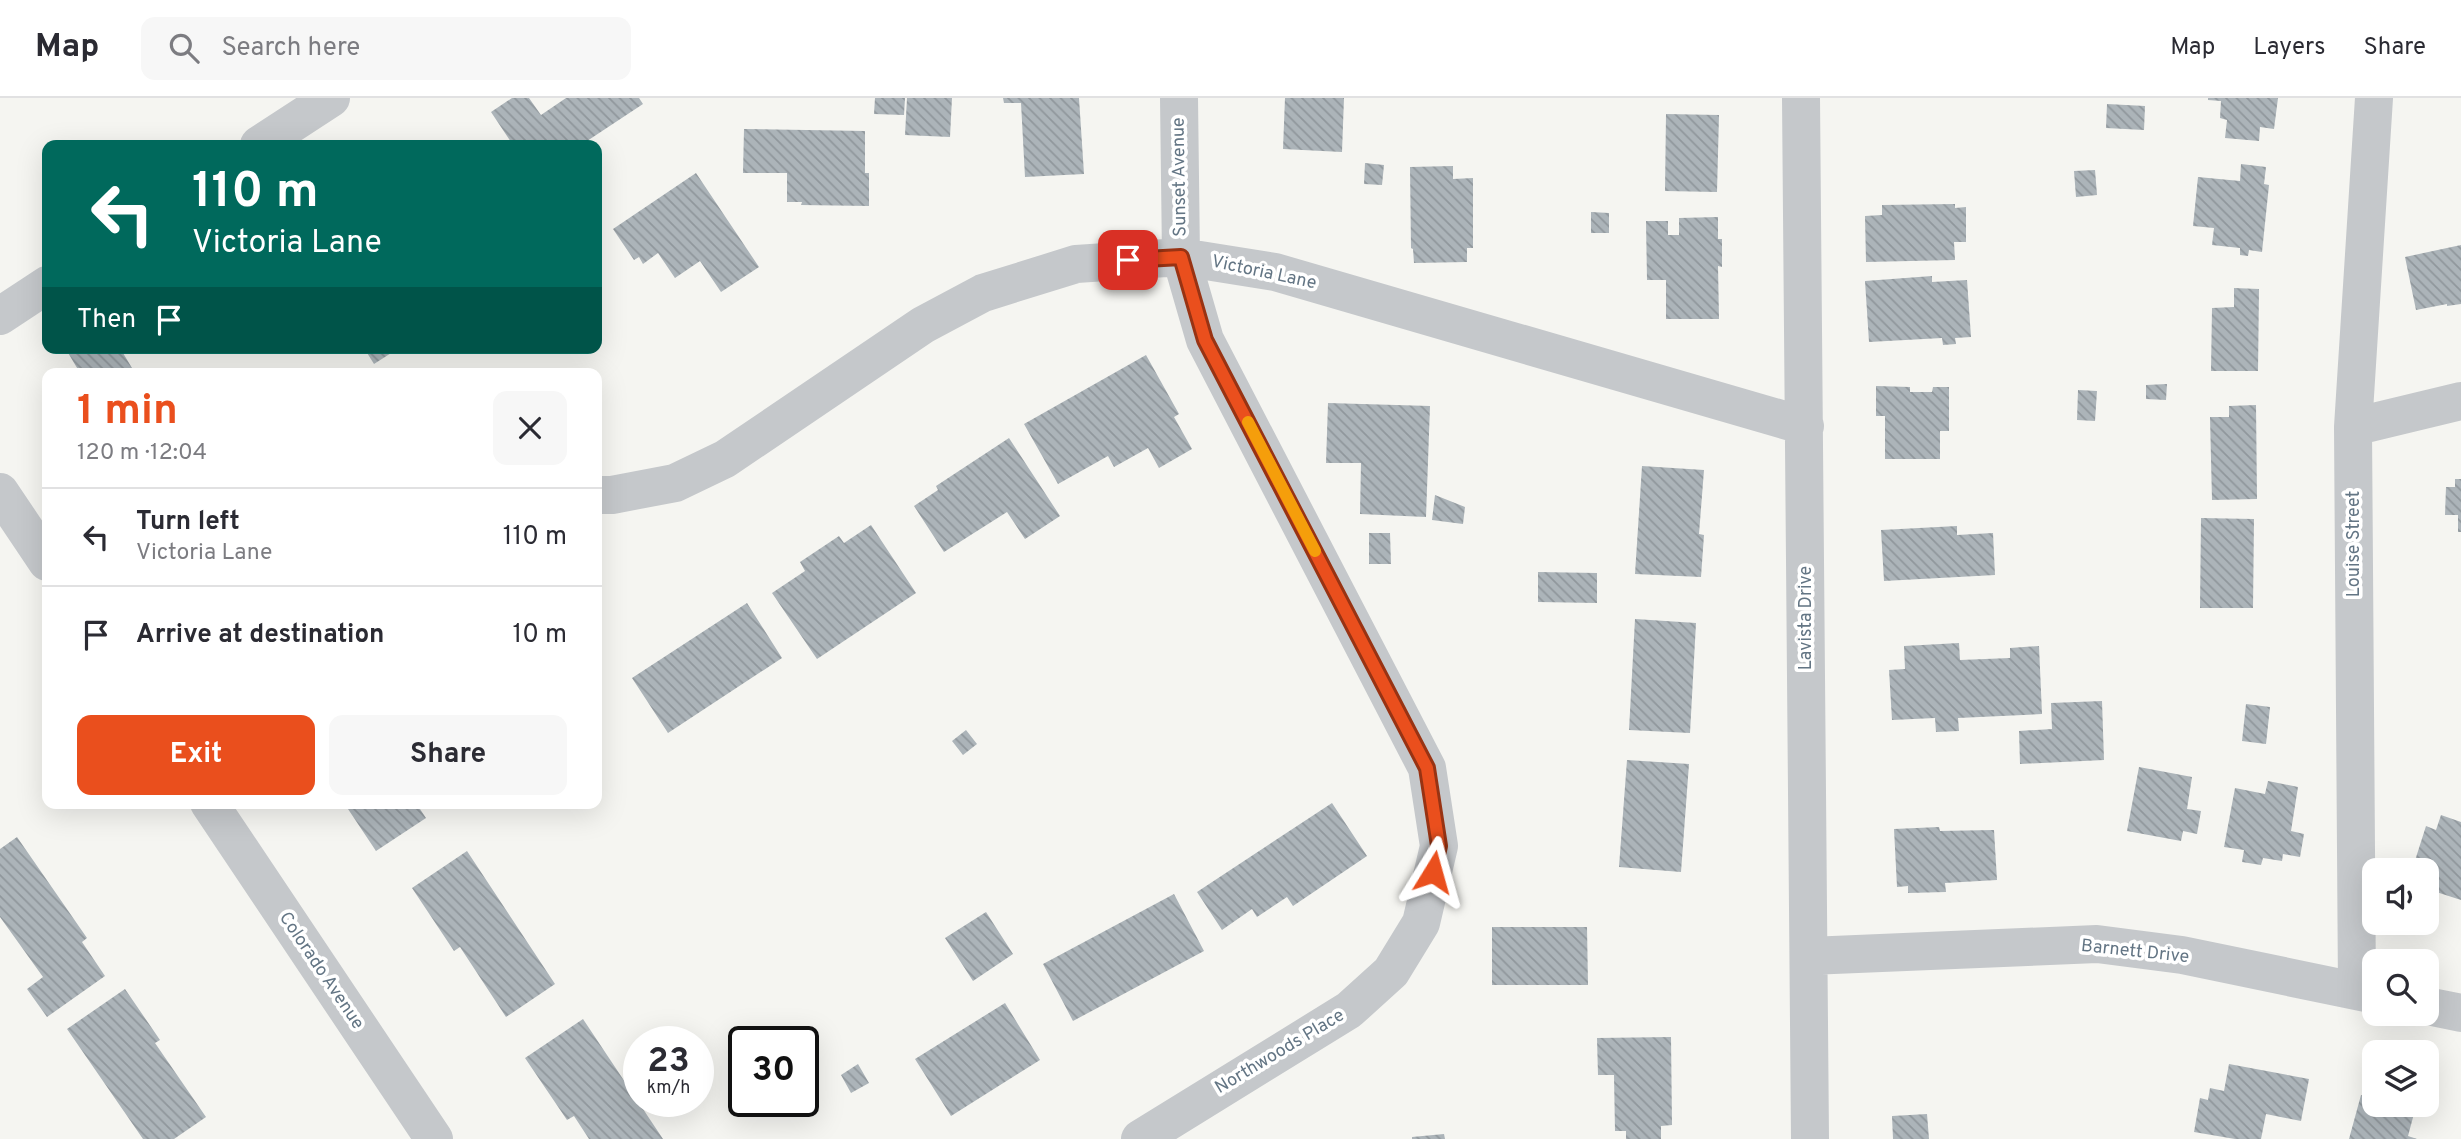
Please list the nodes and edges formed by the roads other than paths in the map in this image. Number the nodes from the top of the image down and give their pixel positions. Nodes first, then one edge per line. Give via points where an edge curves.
1 (331, 98) edge
2 (1179, 98) edge
3 (1801, 98) edge
4 (2374, 98) edge
5 (267, 140) edge
6 (1181, 257) junction
7 (42, 288) edge
8 (0, 316) edge
9 (2461, 401) edge
10 (1805, 426) junction
11 (2353, 427) junction
12 (0, 492) edge
13 (602, 495) edge
14 (42, 555) edge
15 (213, 809) edge
16 (2365, 949) edge
17 (1809, 956) junction
18 (2362, 992) edge
19 (2439, 1008) edge
20 (2461, 1013) edge
21 (434, 1139) edge
22 (1140, 1139) edge
23 (1810, 1139) edge

1 - 5 street
2 - 6 street, Sunset Avenue
3 - 10 street, Lavista Drive
4 - 11 street, Louise Street
6 - 10 street, Victoria Lane via 1275,272
6 - 13 street, Victoria Lane via 1076,264 983,293 923,325 725,459 675,483
6 - 22 street, Northwoods Place via 1205,340 1427,768 1439,846 1421,923 1391,972 1349,1010
7 - 8 street
9 - 11 street
10 - 17 street, Lavista Drive
11 - 16 street, Louise Street
12 - 14 street
15 - 21 street, Colorado Avenue
17 - 18 street, Barnett Drive via 2097,944 2182,954
17 - 23 street, Lavista Drive
19 - 20 street

